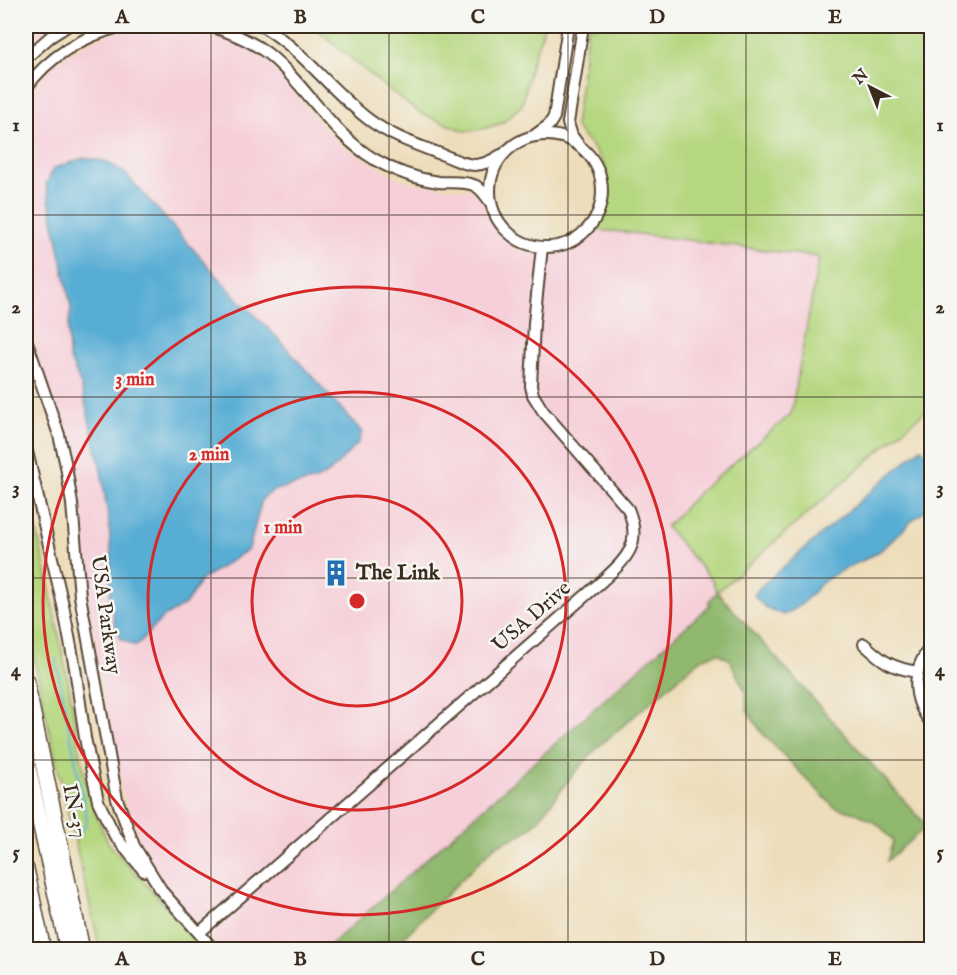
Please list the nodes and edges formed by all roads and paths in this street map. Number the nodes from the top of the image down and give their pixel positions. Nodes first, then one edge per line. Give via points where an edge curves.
1 (68, 26) edge
2 (122, 26) edge
3 (210, 26) edge
4 (262, 26) edge
5 (568, 26) edge
6 (583, 26) edge
7 (26, 58) edge
8 (26, 88) edge
9 (526, 139) junction
10 (582, 149) junction
11 (504, 154) junction
12 (491, 204) junction
13 (542, 247) junction
14 (26, 339) edge
15 (26, 447) edge
16 (864, 644) dead end
17 (932, 645) edge
18 (918, 672) junction
19 (26, 681) edge
20 (932, 724) edge
21 (26, 759) edge
22 (26, 869) edge
23 (162, 891) junction
24 (199, 933) junction
25 (43, 950) edge
26 (68, 950) edge
27 (82, 950) edge
28 (214, 950) edge

1 - 7 street
2 - 8 street via 98,33 67,50
3 - 12 street via 242,37 268,53 332,125 366,154 414,176 475,186
4 - 11 street via 292,47 369,120 393,135 468,164 484,165
5 - 9 street via 554,117 542,132
6 - 10 street via 568,123
9 - 10 street via 551,135
9 - 11 street
10 - 13 street via 598,173 601,192 597,212 579,235 561,244
11 - 12 street via 492,177
12 - 13 street via 510,234
13 - 24 street, USA Drive via 533,395 628,509 634,533 627,556
14 - 23 street, USA Parkway via 66,466 80,596 117,799 134,846
15 - 23 street, USA Parkway via 63,605 98,801 115,836
16 - 18 street via 892,666
17 - 18 street
18 - 20 street via 920,705
19 - 27 highway, IN-37
21 - 26 highway
22 - 25 highway
23 - 24 street, USA Parkway
24 - 28 street, USA Parkway

